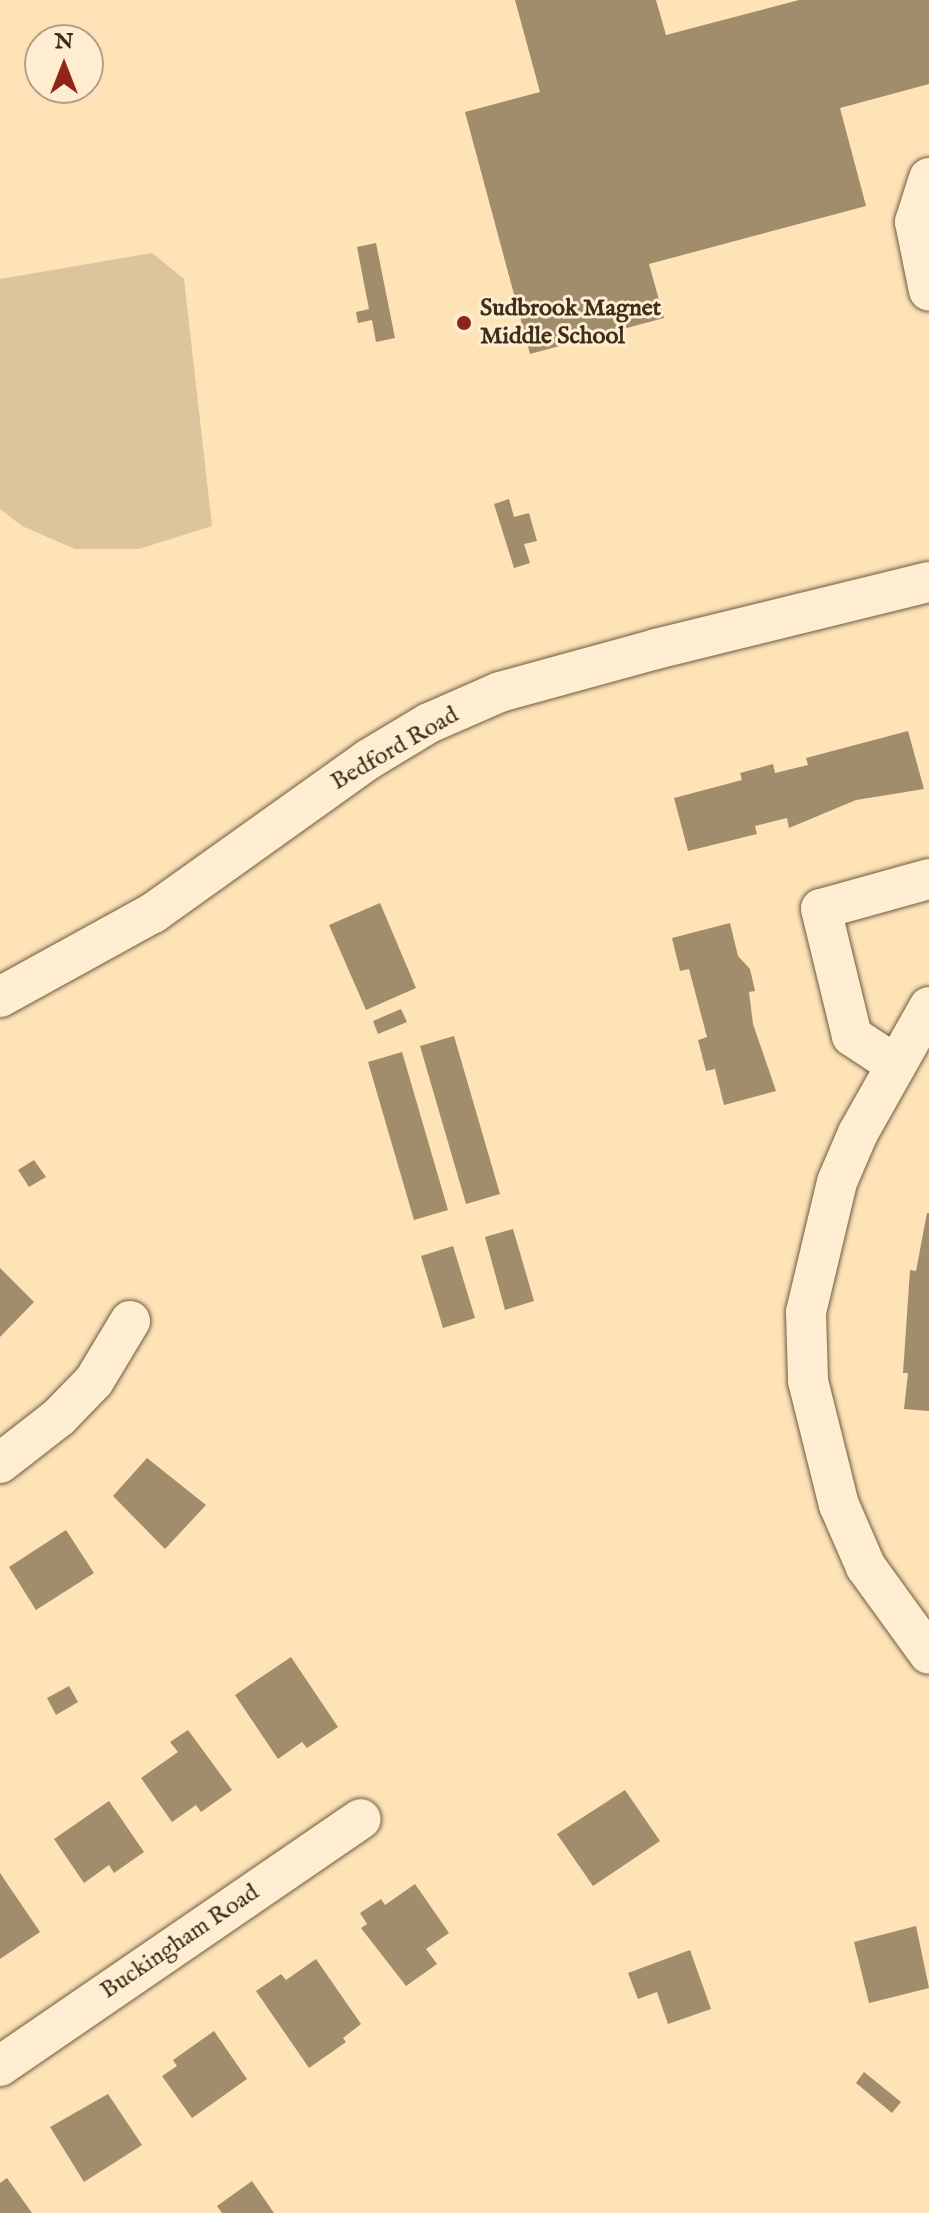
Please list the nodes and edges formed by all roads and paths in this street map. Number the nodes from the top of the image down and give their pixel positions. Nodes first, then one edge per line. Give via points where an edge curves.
1 (929, 178) edge
2 (929, 291) edge
3 (929, 582) edge
4 (929, 879) edge
5 (0, 997) edge
6 (929, 1007) edge
7 (896, 1065) junction
8 (130, 1321) dead end
9 (0, 1463) edge
10 (929, 1654) edge
11 (361, 1819) dead end
12 (0, 2066) edge

1 - 2 street via 915,222
3 - 5 street, Bedford Road via 500,692 429,723 356,768 153,913
4 - 7 street via 821,909 852,1036
6 - 7 street
7 - 10 street via 853,1145 818,1249 806,1312 808,1381 819,1441 860,1555 902,1624
8 - 9 street via 94,1381 59,1417
11 - 12 street, Buckingham Road

